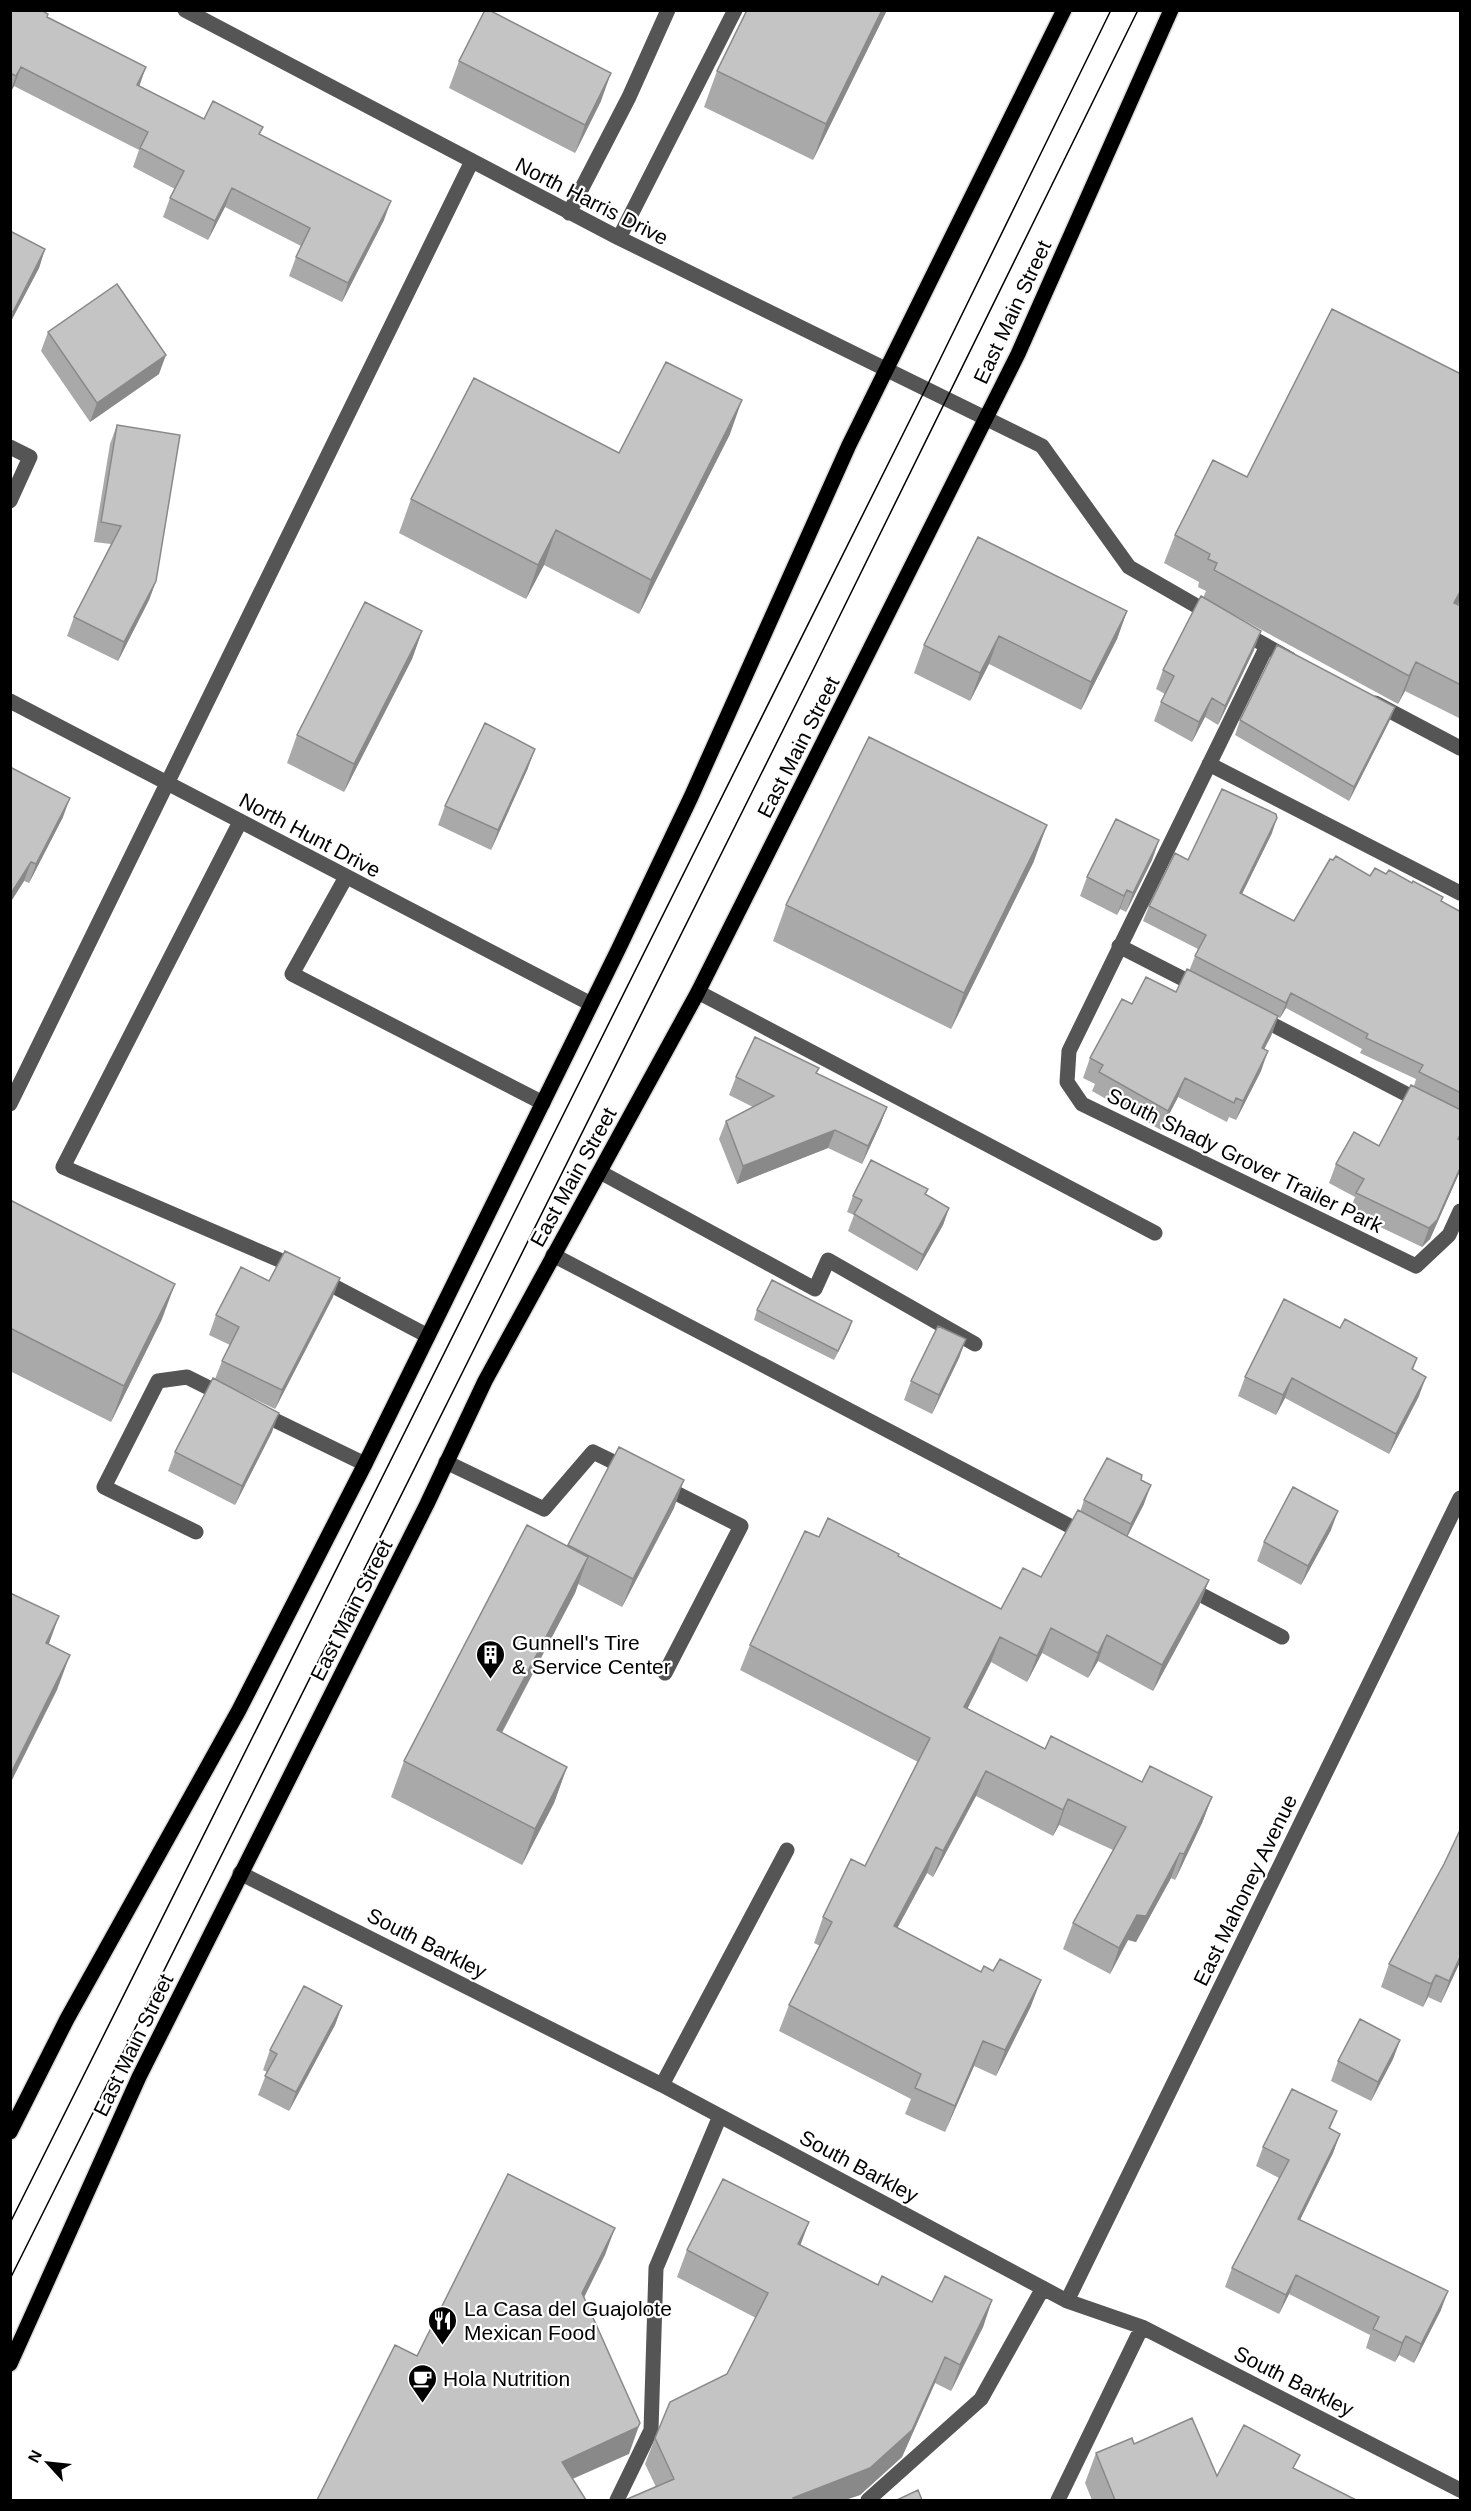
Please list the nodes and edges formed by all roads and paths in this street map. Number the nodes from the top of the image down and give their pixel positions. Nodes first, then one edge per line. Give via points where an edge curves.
1 (185, 10) edge
2 (668, 10) edge
3 (735, 10) edge
4 (1064, 10) edge
5 (1171, 10) edge
6 (471, 163) junction
7 (569, 213) junction
8 (619, 238) junction
9 (887, 371) junction
10 (986, 418) junction
11 (10, 447) edge
12 (10, 501) edge
13 (1267, 646) junction
14 (1307, 668) edge
15 (1358, 694) edge
16 (10, 701) edge
17 (1461, 748) edge
18 (1209, 764) junction
19 (166, 783) junction
20 (240, 822) junction
21 (346, 877) junction
22 (1461, 893) edge
23 (1119, 946) junction
24 (698, 992) junction
25 (1208, 992) edge
26 (591, 1004) junction
27 (1239, 1008) edge
28 (543, 1103) junction
29 (10, 1104) edge
30 (1461, 1122) edge
31 (600, 1172) junction
32 (1461, 1211) edge
33 (1155, 1233) dead end
34 (554, 1255) junction
35 (428, 1336) junction
36 (975, 1344) dead end
37 (446, 1462) junction
38 (365, 1464) junction
39 (1461, 1498) edge
40 (196, 1532) dead end
41 (1102, 1543) edge
42 (1176, 1582) edge
43 (1282, 1637) dead end
44 (665, 1673) dead end
45 (787, 1850) dead end
46 (240, 1873) junction
47 (662, 2085) junction
48 (720, 2116) junction
49 (10, 2132) edge
50 (1043, 2288) junction
51 (1067, 2301) junction
52 (1142, 2327) junction
53 (10, 2364) edge
54 (1461, 2490) edge
55 (617, 2500) edge
56 (868, 2500) edge
57 (1058, 2500) edge

1 - 6 street, North Harris Drive
2 - 7 street via 629,97
3 - 8 street
4 - 9 main road
5 - 10 main road, East Main Street
6 - 7 street, North Harris Drive
6 - 19 street
7 - 8 street, North Harris Drive
8 - 9 street, North Harris Drive
9 - 10 street, North Harris Drive
9 - 26 main road via 849,445 691,797
10 - 13 street via 1042,446 1129,567
10 - 24 main road, East Main Street
11 - 12 street via 30,457
13 - 14 street
13 - 18 street, South Shady Grover Trailer Park
15 - 17 street
16 - 19 street, North Hunt Drive
18 - 22 street
18 - 23 street, South Shady Grover Trailer Park
19 - 20 street, North Hunt Drive
19 - 29 street
20 - 21 street, North Hunt Drive
20 - 35 street via 63,1167 305,1271
21 - 26 street, North Hunt Drive
21 - 28 street via 292,974
23 - 25 street
23 - 32 street, South Shady Grover Trailer Park via 1069,1051 1068,1082 1082,1104 1416,1266 1449,1235
24 - 31 main road, East Main Street
24 - 33 street
26 - 28 main road
27 - 30 street
28 - 35 main road
31 - 34 main road, East Main Street
31 - 36 street via 815,1289 828,1260
34 - 37 main road, East Main Street
34 - 41 street
35 - 38 main road
37 - 44 street via 543,1509 592,1452 741,1526
37 - 46 main road, East Main Street
38 - 40 street via 187,1377 158,1381 104,1487
38 - 49 main road via 239,1710 67,2019
39 - 51 street, East Mahoney Avenue
42 - 43 street
45 - 47 street
46 - 47 street, South Barkley
46 - 53 main road, East Main Street via 134,2087
47 - 48 street, South Barkley
48 - 50 street, South Barkley
48 - 55 street via 656,2268 651,2430
50 - 51 street, South Barkley
50 - 56 street via 981,2399
51 - 52 street, South Barkley
52 - 54 street, South Barkley
52 - 57 street

